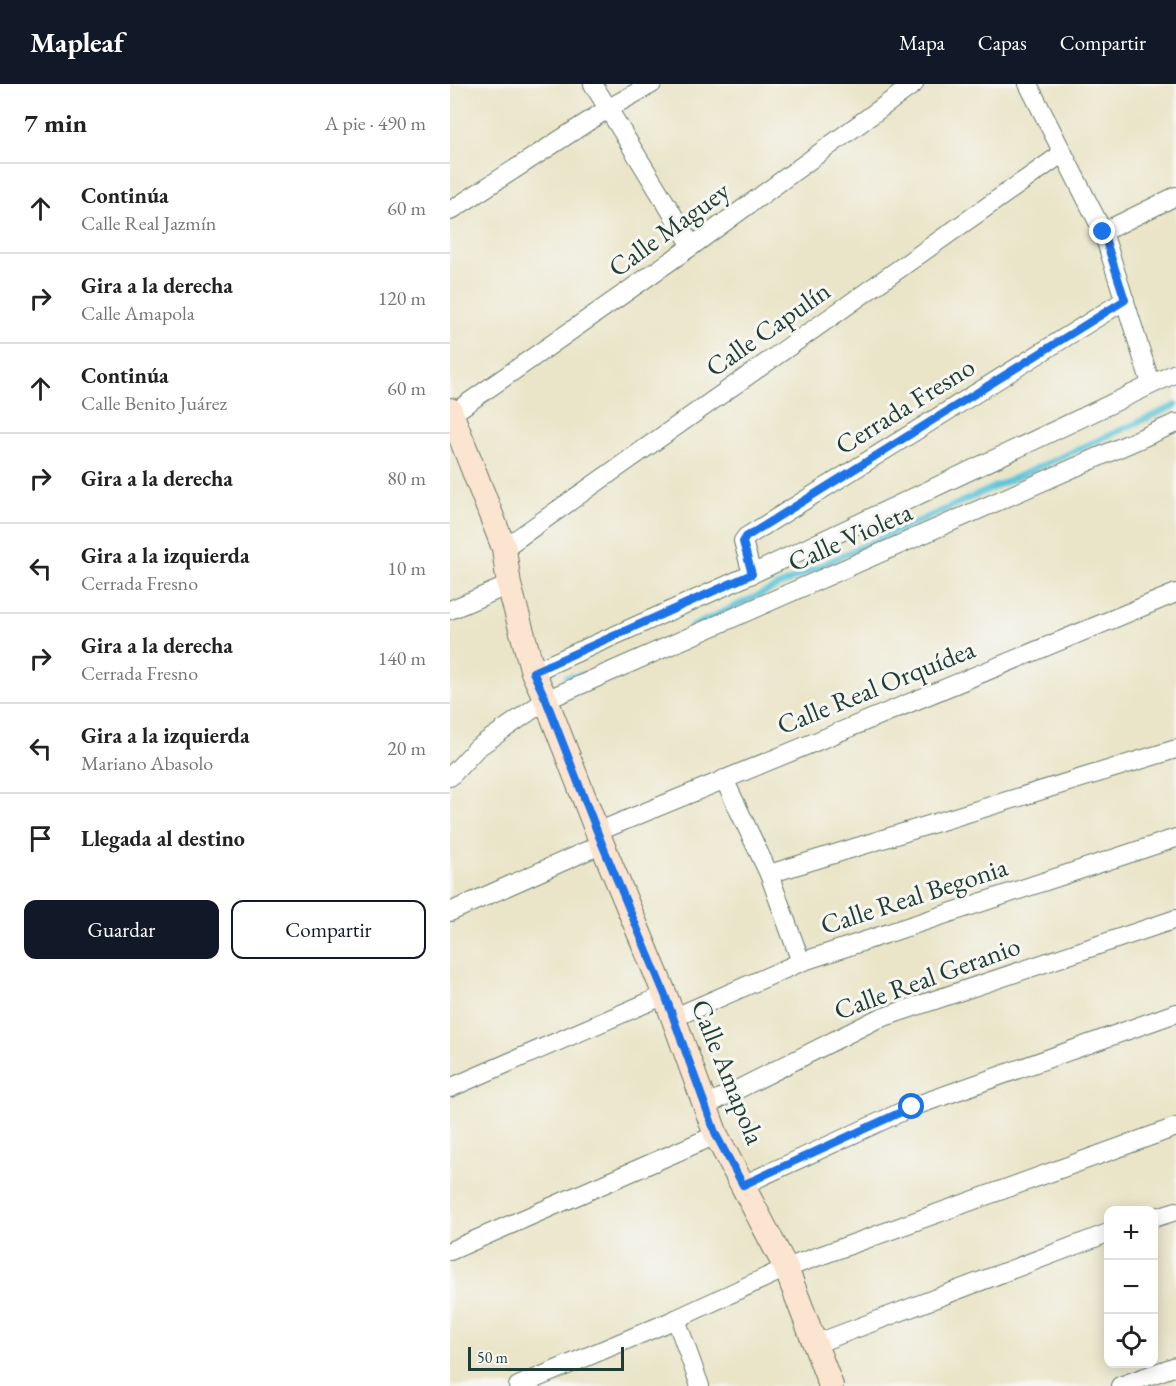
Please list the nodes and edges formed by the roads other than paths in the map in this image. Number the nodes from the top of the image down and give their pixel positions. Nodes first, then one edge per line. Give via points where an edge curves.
1 (593, 84) edge
2 (652, 84) edge
3 (914, 84) edge
4 (1028, 84) edge
5 (609, 108) junction
6 (1063, 153) junction
7 (1176, 196) edge
8 (450, 211) edge
9 (1103, 232) junction
10 (692, 246) junction
11 (1125, 300) junction
12 (1176, 373) edge
13 (1150, 384) junction
14 (451, 412) edge
15 (1175, 428) edge
16 (504, 548) junction
17 (752, 574) junction
18 (509, 585) junction
19 (1176, 593) edge
20 (450, 610) edge
21 (633, 645) junction
22 (533, 672) junction
23 (546, 700) junction
24 (1176, 749) edge
25 (450, 777) edge
26 (724, 779) junction
27 (599, 838) junction
28 (1176, 838) edge
29 (769, 874) junction
30 (450, 912) edge
31 (1176, 919) edge
32 (801, 962) junction
33 (665, 995) junction
34 (1176, 1013) edge
35 (673, 1018) junction
36 (450, 1088) edge
37 (705, 1106) junction
38 (1176, 1127) edge
39 (716, 1135) junction
40 (743, 1185) junction
41 (1176, 1211) edge
42 (1158, 1217) edge
43 (1104, 1235) edge
44 (450, 1251) edge
45 (786, 1268) junction
46 (676, 1319) junction
47 (815, 1344) junction
48 (1176, 1366) edge
49 (560, 1378) edge
50 (518, 1386) edge
51 (700, 1386) edge
52 (831, 1386) edge
53 (1120, 1386) edge

1 - 5 street
2 - 5 street
3 - 10 street, Calle Maguey
4 - 6 street
5 - 8 street
5 - 10 street
6 - 9 street
6 - 16 street, Calle Capulín
7 - 9 street
9 - 11 street
10 - 14 street, Calle Maguey
11 - 13 street
11 - 17 street, Cerrada Fresno via 746,537 743,542
12 - 13 street
13 - 17 street
14 - 16 street, Calle Amapola
15 - 21 street, Calle Violeta
16 - 18 street, Calle Amapola
17 - 21 street
18 - 20 street
18 - 22 street, Calle Amapola
19 - 26 street, Calle Real Orquídea
21 - 22 street
21 - 23 street, Calle Violeta
22 - 23 street, Calle Amapola
23 - 25 street, Calle Violeta via 477,748
23 - 27 street, Calle Amapola
24 - 29 street
26 - 27 street, Calle Real Orquídea
26 - 29 street
27 - 30 street, Calle Real Orquídea
27 - 33 street, Calle Amapola
28 - 32 street, Calle Real Begonia
29 - 32 street
31 - 37 street, Calle Real Geranio via 874,1020
32 - 35 street, Calle Real Begonia
33 - 35 street, Calle Amapola
33 - 36 street
34 - 40 street via 912,1107
35 - 37 street, Calle Amapola
37 - 39 street, Calle Amapola
38 - 45 street
39 - 40 street, Calle Amapola
39 - 44 street
40 - 45 street, Calle Amapola
41 - 42 street
43 - 47 street
45 - 46 street
45 - 47 street, Calle Amapola
46 - 49 street
46 - 51 street
47 - 52 street, Calle Amapola
48 - 53 street
49 - 50 street

